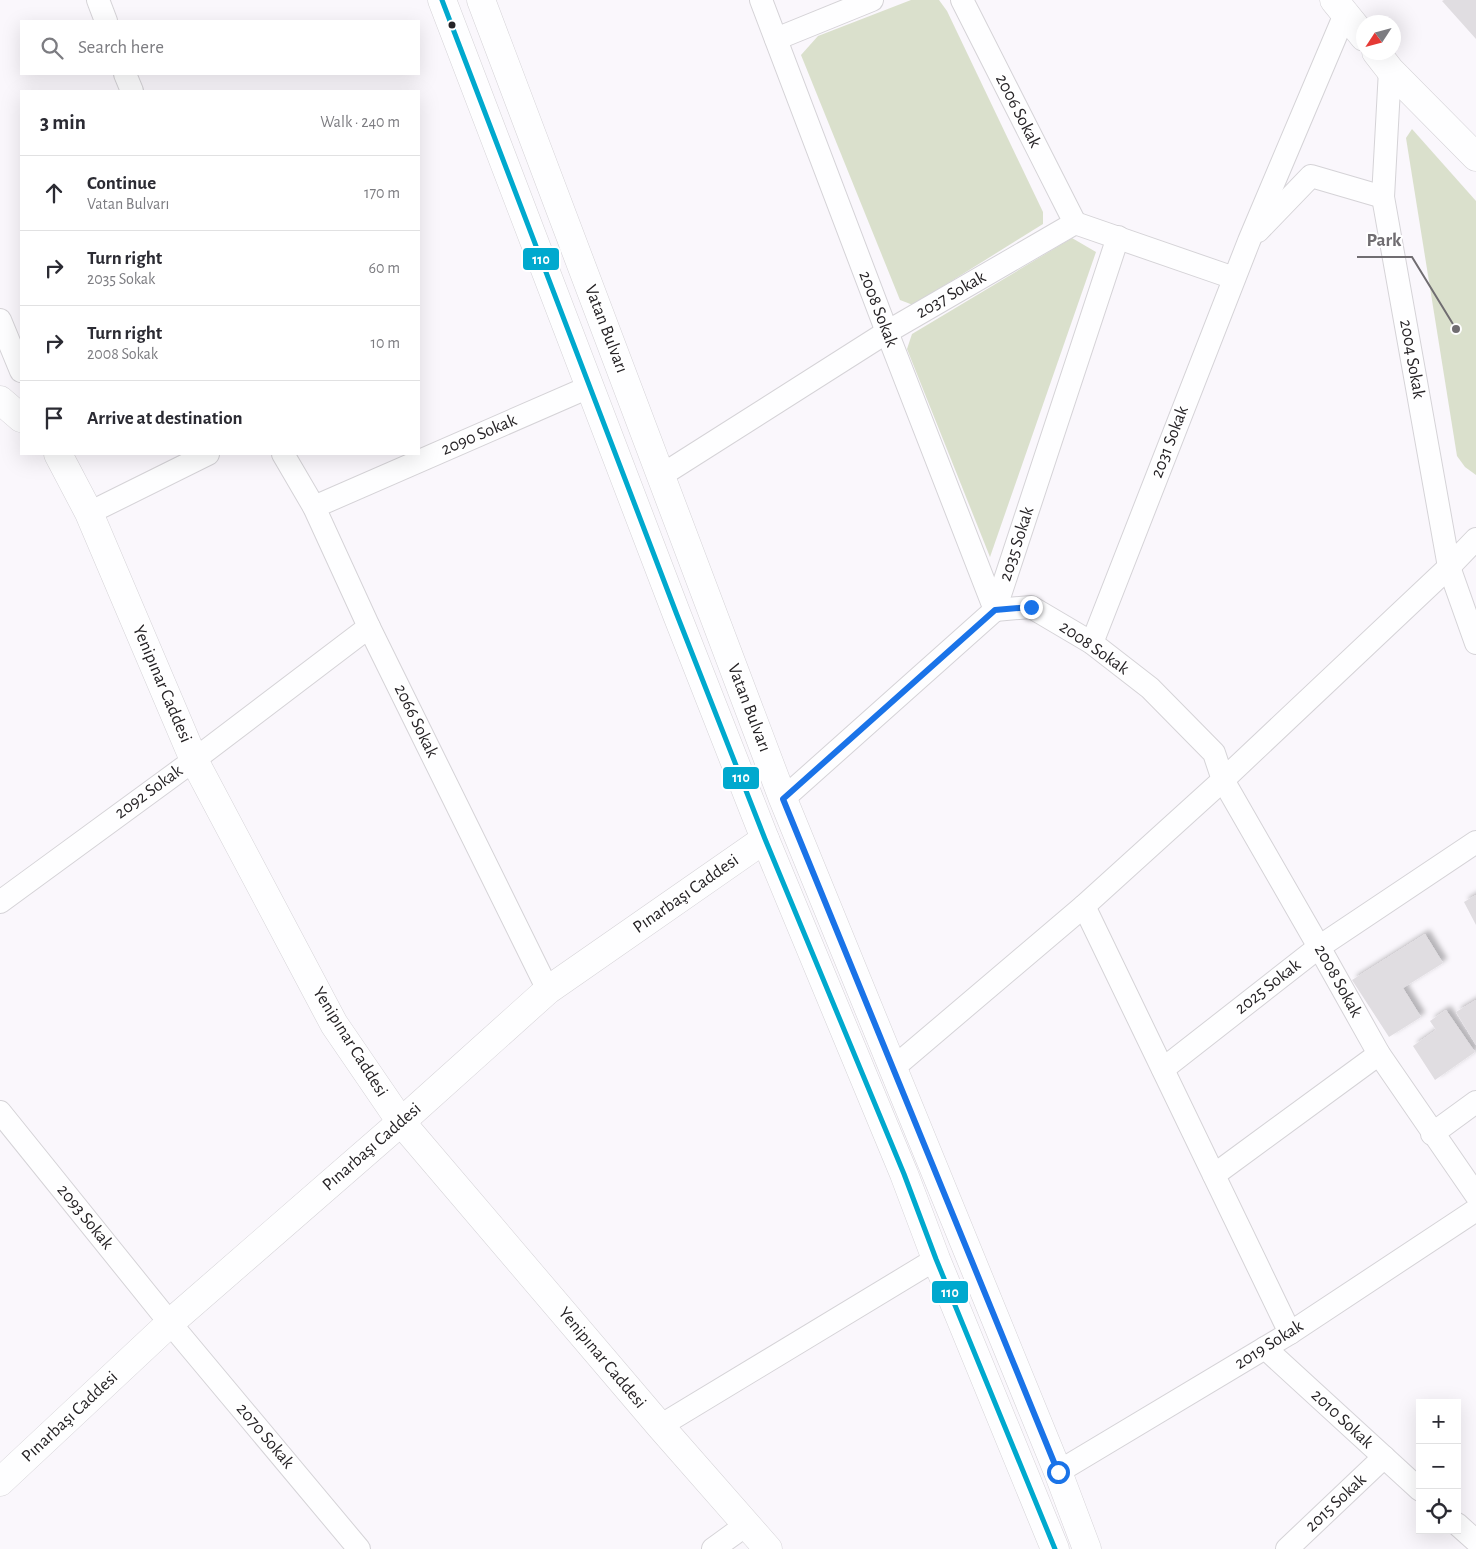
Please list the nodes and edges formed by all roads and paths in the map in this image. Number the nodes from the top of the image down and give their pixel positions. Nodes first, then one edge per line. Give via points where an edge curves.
1 (98, 0) edge
2 (442, 0) edge
3 (481, 0) edge
4 (761, 0) edge
5 (872, 0) edge
6 (962, 0) edge
7 (1339, 7) edge
8 (106, 20) edge
9 (1356, 27) edge
10 (776, 39) junction
11 (1383, 61) edge
12 (125, 75) edge
13 (132, 90) edge
14 (1476, 156) edge
15 (1383, 197) junction
16 (1075, 223) junction
17 (1118, 237) junction
18 (1249, 241) junction
19 (1234, 278) junction
20 (0, 320) edge
21 (887, 332) junction
22 (20, 369) edge
23 (590, 387) junction
24 (0, 400) edge
25 (20, 417) edge
26 (59, 455) edge
27 (206, 455) edge
28 (284, 455) edge
29 (662, 475) junction
30 (314, 507) junction
31 (89, 513) junction
32 (1476, 539) edge
33 (1449, 567) junction
34 (995, 610) junction
35 (370, 627) junction
36 (1092, 643) junction
37 (1476, 643) edge
38 (194, 760) junction
39 (1222, 780) junction
40 (783, 799) junction
41 (765, 840) junction
42 (1476, 842) edge
43 (0, 902) edge
44 (1084, 906) junction
45 (1319, 946) junction
46 (548, 990) junction
47 (1379, 1054) junction
48 (892, 1068) junction
49 (1163, 1069) junction
50 (1476, 1102) edge
51 (0, 1112) edge
52 (401, 1122) junction
53 (1432, 1134) junction
54 (1214, 1175) junction
55 (1476, 1195) edge
56 (1476, 1210) edge
57 (936, 1259) junction
58 (170, 1323) junction
59 (1290, 1333) junction
60 (1265, 1348) junction
61 (660, 1426) junction
62 (1384, 1457) junction
63 (1058, 1472) junction
64 (0, 1482) edge
65 (1419, 1489) edge
66 (1461, 1528) edge
67 (734, 1533) dead end
68 (1476, 1541) edge
69 (359, 1549) edge
70 (712, 1549) edge
71 (768, 1549) edge
72 (1055, 1549) edge
73 (1087, 1549) edge
74 (1287, 1549) edge

1 - 8 street
2 - 23 main road, Vatan Bulvarı
3 - 29 main road, Vatan Bulvarı
4 - 10 street, 2008 Sokak
5 - 10 street
6 - 16 street, 2006 Sokak
7 - 9 main road
7 - 18 street, 2031 Sokak
10 - 21 street, 2008 Sokak
11 - 14 main road
11 - 15 street, 2004 Sokak
12 - 13 street
15 - 18 street via 1311,176
15 - 33 street, 2004 Sokak
16 - 17 street
16 - 21 street, 2037 Sokak
17 - 19 street
17 - 34 street, 2035 Sokak
18 - 19 street, 2031 Sokak
19 - 36 street, 2031 Sokak
20 - 22 street
21 - 29 street, 2037 Sokak
21 - 34 street, 2008 Sokak
23 - 30 street, 2090 Sokak
23 - 41 main road, Vatan Bulvarı
24 - 25 main road
26 - 31 main road, Yenipınar Caddesi
27 - 31 street
28 - 30 street, 2066 Sokak
29 - 40 main road, Vatan Bulvarı
30 - 35 street, 2066 Sokak
31 - 38 main road, Yenipınar Caddesi
32 - 33 street
33 - 37 street, 2004 Sokak
33 - 39 street
34 - 36 street, 2008 Sokak via 1031,607
34 - 40 street
35 - 38 street, 2092 Sokak
35 - 46 street, 2066 Sokak
36 - 39 street, 2008 Sokak via 1150,688 1214,752
38 - 43 street, 2092 Sokak
38 - 52 main road, Yenipınar Caddesi via 334,1024
39 - 44 street
39 - 45 street, 2008 Sokak
40 - 48 main road, Vatan Bulvarı
41 - 46 main road, Pınarbaşı Caddesi
41 - 57 main road, Vatan Bulvarı
42 - 45 street, 2025 Sokak
44 - 48 street
44 - 49 street
45 - 47 street, 2008 Sokak
45 - 49 street, 2025 Sokak
46 - 52 main road, Pınarbaşı Caddesi
47 - 53 street, 2008 Sokak
47 - 54 street
48 - 63 main road, Vatan Bulvarı
49 - 54 street
50 - 53 street
51 - 58 street, 2093 Sokak
52 - 58 main road, Pınarbaşı Caddesi
52 - 61 main road, Yenipınar Caddesi
53 - 55 street, 2008 Sokak
54 - 59 street
56 - 59 street, 2019 Sokak
57 - 61 street
57 - 72 main road, Vatan Bulvarı
58 - 64 main road, Pınarbaşı Caddesi
58 - 69 street, 2070 Sokak
59 - 60 street, 2019 Sokak
60 - 62 street, 2010 Sokak
60 - 63 street, 2019 Sokak
61 - 71 main road, Yenipınar Caddesi
62 - 65 street, 2010 Sokak
62 - 74 street, 2015 Sokak
63 - 73 main road, Vatan Bulvarı
66 - 68 street
67 - 70 street

